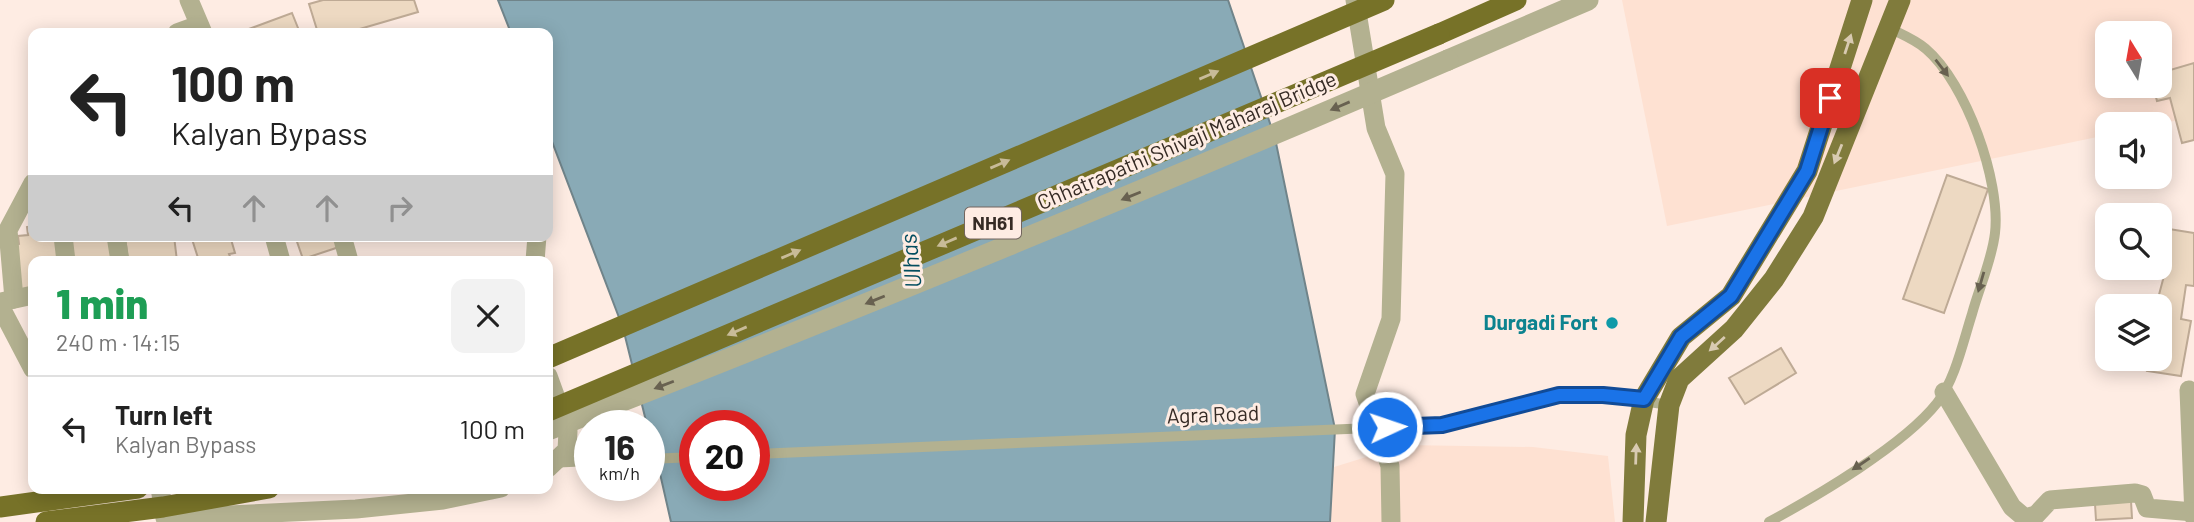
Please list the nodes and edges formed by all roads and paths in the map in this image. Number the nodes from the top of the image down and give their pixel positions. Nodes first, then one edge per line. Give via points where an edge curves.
1 (1356, 0) edge
2 (1384, 0) edge
3 (1516, 0) edge
4 (1588, 0) edge
5 (1862, 0) edge
6 (1900, 0) edge
7 (1889, 28) junction
8 (28, 191) edge
9 (12, 301) edge
10 (28, 353) edge
11 (553, 356) edge
12 (553, 390) edge
13 (2189, 390) dead end
14 (1944, 392) junction
15 (1644, 399) junction
16 (1669, 405) junction
17 (553, 409) edge
18 (553, 428) edge
19 (770, 453) edge
20 (553, 462) edge
21 (574, 463) edge
22 (553, 465) edge
23 (92, 494) edge
24 (239, 494) edge
25 (472, 494) edge
26 (1656, 498) junction
27 (0, 507) edge
28 (163, 509) edge
29 (2194, 512) edge
30 (356, 515) edge
31 (2194, 517) edge
32 (221, 519) edge
33 (54, 522) edge
34 (1391, 522) edge
35 (1633, 522) edge
36 (1656, 522) edge
37 (1665, 522) edge
38 (1769, 522) edge

1 - 34 street via 1377,128 1395,174 1391,319 1365,394 1390,466
11 -> 2 highway, NH61, bridge
3 -> 17 highway, Chhatrapathi Shivaji Maharaj Bridge / NH61, bridge
4 -> 18 street, bridge via 1167,181
15 -> 5 main road via 1681,337 1731,296 1807,171
6 - 7 main road
7 -> 14 lane via 1926,48 1948,75 1971,119 1996,197 1995,234 1964,342
7 -> 16 main road via 1812,217 1774,279 1734,329 1679,379
8 - 9 street via 8,230
9 - 10 street
12 - 20 street via 568,431 567,450
13 - 29 street
14 - 29 street via 2012,507 2025,518 2050,500 2135,493 2147,508
14 -> 38 lane via 1911,431
15 - 16 lane, Agra Road
15 - 19 lane, Agra Road, bridge via 1559,395 1442,425
35 -> 15 main road via 1636,435
16 - 26 main road
21 - 22 lane, bridge
23 - 27 highway
24 - 28 highway
25 - 30 street
26 - 36 main road
26 - 37 lane
28 - 32 street
28 - 33 highway
29 - 31 street
30 - 32 street

